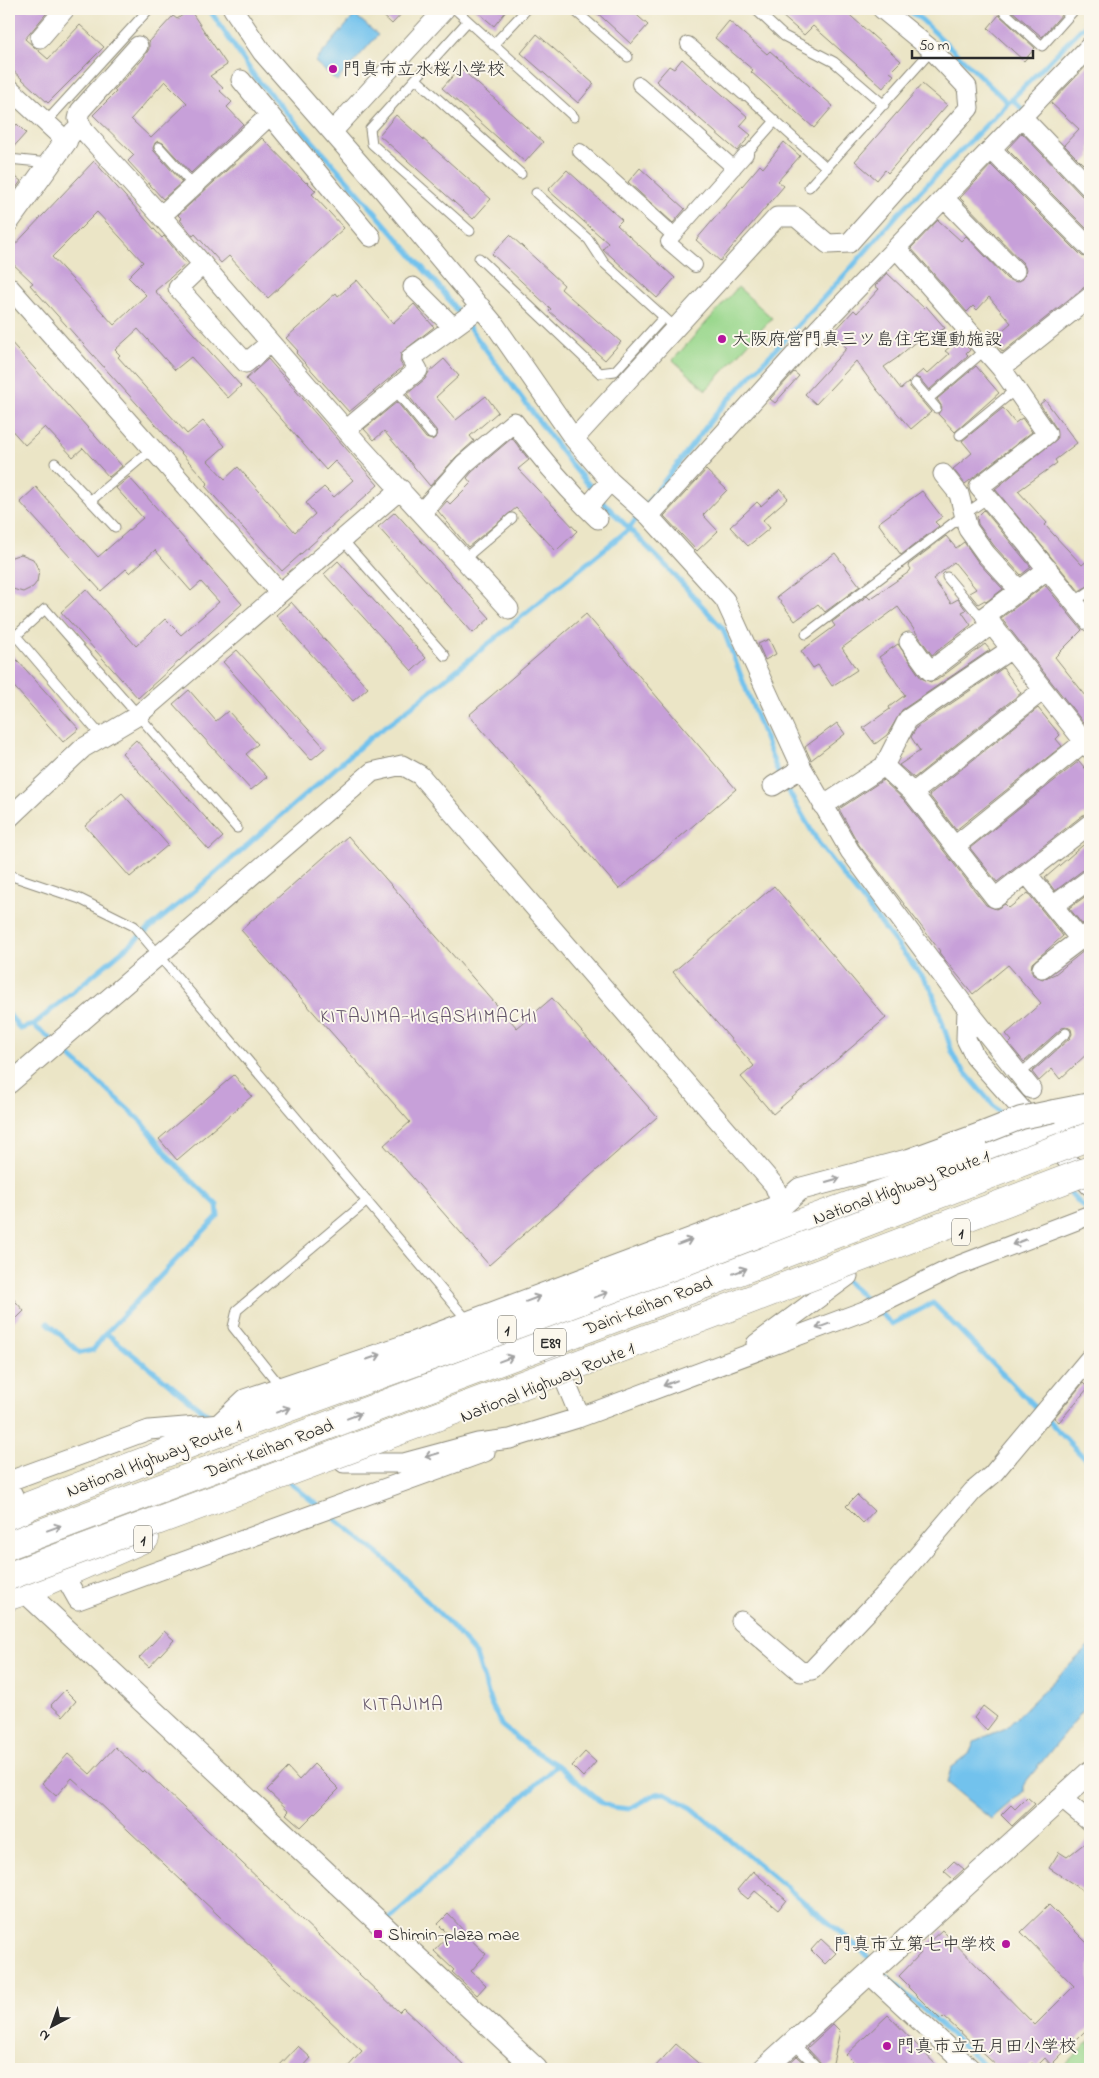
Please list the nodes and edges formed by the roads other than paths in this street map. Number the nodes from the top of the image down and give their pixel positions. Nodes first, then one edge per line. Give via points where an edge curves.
1 (65, 9) edge
2 (149, 9) edge
3 (233, 9) edge
4 (445, 9) edge
5 (455, 9) edge
6 (526, 9) edge
7 (573, 9) edge
8 (755, 9) edge
9 (882, 9) edge
10 (1001, 9) edge
11 (1074, 9) edge
12 (468, 22) junction
13 (40, 38) dead end
14 (688, 44) dead end
15 (493, 45) junction
16 (138, 46) dead end
17 (1090, 46) edge
18 (932, 50) junction
19 (628, 57) dead end
20 (416, 78) junction
21 (240, 80) dead end
22 (639, 84) dead end
23 (9, 88) edge
24 (744, 93) joint
25 (884, 105) junction
26 (269, 116) junction
27 (574, 117) dead end
28 (1023, 118) junction
29 (775, 121) junction
30 (46, 122) junction
31 (80, 124) junction
32 (332, 132) junction
33 (66, 141) junction
34 (159, 147) dead end
35 (992, 150) junction
36 (580, 152) dead end
37 (746, 154) joint
38 (9, 159) edge
39 (49, 163) junction
40 (734, 168) junction
41 (827, 168) junction
42 (521, 174) dead end
43 (194, 185) junction
44 (809, 187) dead end
45 (1090, 188) edge
46 (536, 193) dead end
47 (945, 199) junction
48 (161, 216) junction
49 (9, 220) edge
50 (470, 231) dead end
51 (674, 235) junction
52 (371, 237) dead end
53 (1090, 248) edge
54 (897, 249) junction
55 (479, 258) dead end
56 (203, 264) junction
57 (695, 265) dead end
58 (1015, 271) dead end
59 (9, 287) edge
60 (413, 287) dead end
61 (1090, 297) edge
62 (481, 308) junction
63 (670, 322) junction
64 (453, 327) junction
65 (270, 343) junction
66 (985, 350) junction
67 (1001, 368) junction
68 (915, 383) dead end
69 (1016, 389) junction
70 (395, 390) junction
71 (928, 399) junction
72 (936, 408) dead end
73 (346, 430) junction
74 (431, 434) dead end
75 (960, 435) dead end
76 (574, 439) junction
77 (152, 449) junction
78 (55, 463) dead end
79 (944, 474) dead end
80 (610, 481) junction
81 (400, 489) junction
82 (988, 498) junction
83 (90, 501) junction
84 (422, 512) junction
85 (965, 514) junction
86 (649, 516) junction
87 (512, 518) dead end
88 (115, 527) dead end
89 (342, 539) junction
90 (464, 559) junction
91 (1048, 569) junction
92 (947, 577) dead end
93 (1019, 590) junction
94 (279, 592) junction
95 (1090, 592) edge
96 (1074, 602) junction
97 (509, 609) dead end
98 (988, 620) junction
99 (1090, 622) edge
100 (806, 634) dead end
101 (12, 639) edge
102 (909, 642) dead end
103 (1011, 649) junction
104 (445, 656) dead end
105 (1043, 690) junction
106 (137, 716) junction
107 (102, 738) junction
108 (1087, 746) edge
109 (884, 766) junction
110 (802, 768) junction
111 (773, 786) dead end
112 (914, 793) junction
113 (823, 806) junction
114 (9, 818) edge
115 (1090, 824) edge
116 (238, 828) dead end
117 (955, 846) junction
118 (1027, 874) junction
119 (9, 875) edge
120 (1090, 879) edge
121 (1053, 906) junction
122 (1085, 936) edge
123 (160, 956) junction
124 (1042, 968) dead end
125 (967, 1008) junction
126 (1066, 1033) dead end
127 (1025, 1082) joint
128 (9, 1084) edge
129 (1090, 1104) edge
130 (1090, 1119) edge
131 (1038, 1133) junction
132 (1090, 1136) edge
133 (1082, 1183) edge
134 (367, 1201) junction
135 (784, 1203) junction
136 (1090, 1215) edge
137 (818, 1217) junction
138 (848, 1276) junction
139 (469, 1322) junction
140 (410, 1354) junction
141 (739, 1356) junction
142 (1090, 1358) edge
143 (563, 1376) junction
144 (282, 1388) junction
145 (580, 1417) junction
146 (220, 1430) junction
147 (510, 1439) junction
148 (344, 1462) junction
149 (10, 1495) edge
150 (9, 1544) edge
151 (69, 1584) dead end
152 (13, 1585) edge
153 (741, 1620) dead end
154 (1090, 1772) edge
155 (1061, 1798) junction
156 (1090, 1822) edge
157 (868, 1973) junction
158 (793, 2043) junction
159 (536, 2069) edge
160 (764, 2069) edge
161 (819, 2069) edge
162 (971, 2069) edge

1 - 13 street
2 - 30 lane
3 - 32 street via 262,52
4 - 32 street
5 - 12 lane
6 - 15 lane
7 - 19 lane
8 - 25 lane via 784,36 834,62
9 - 18 street
10 - 11 lane via 1042,46
12 - 15 lane
12 - 20 lane
14 - 24 street
15 - 27 lane
16 - 31 street via 80,111
17 - 28 street
18 - 25 lane
18 - 63 street via 967,87 969,108 849,243 828,244 796,217 777,217
20 - 42 lane
20 - 50 lane via 370,129 372,144
21 - 26 street
22 - 40 street
23 - 30 street
24 - 29 lane
25 - 41 lane
26 - 43 street
26 - 52 street
28 - 35 street
28 - 45 street
29 - 37 lane
29 - 41 lane
30 - 33 street
31 - 33 street
31 - 48 street
32 - 62 street
33 - 39 street
34 - 43 lane
35 - 47 street
35 - 53 street
36 - 51 street
37 - 40 street
38 - 39 lane
39 - 49 street
40 - 51 street
41 - 44 lane
43 - 48 street
46 - 63 lane via 589,240 604,263
47 - 54 street
47 - 58 street
48 - 56 street
51 - 57 street via 668,242
54 - 66 street
54 - 86 street via 819,328
55 - 63 lane via 600,373 615,372
56 - 65 street
56 - 65 street via 178,288 246,363
59 - 77 street
60 - 64 street
61 - 67 street
62 - 64 street
62 - 76 street
63 - 76 street
64 - 70 street via 411,358 418,370
65 - 73 street
66 - 67 street
66 - 71 lane
67 - 69 street
68 - 71 lane
69 - 75 lane
69 - 82 street via 1047,434 979,487
70 - 73 street
70 - 74 lane
71 - 72 lane
73 - 81 street
76 - 80 street
77 - 83 lane
77 - 94 street
78 - 83 lane
79 - 85 street via 959,494
80 - 84 street via 593,513 543,462 514,422 464,464
80 - 86 street
81 - 84 street
81 - 89 street
82 - 85 lane
82 - 91 street
83 - 88 lane
84 - 90 street
85 - 93 street via 968,529
85 - 100 lane
86 - 110 street via 725,600
87 - 90 lane
89 - 94 street
89 - 104 lane
90 - 97 street
91 - 93 street
91 - 96 street
92 - 98 lane via 978,614
93 - 98 street
94 - 106 street
95 - 96 lane
96 - 99 street
98 - 102 street via 930,671
98 - 103 street
101 - 106 lane via 45,609
101 - 107 lane
103 - 105 street
103 - 109 street via 908,719
105 - 108 street
105 - 112 street
106 - 107 street
106 - 116 lane
107 - 114 street via 83,748
108 - 117 street
109 - 112 street
109 - 113 street
110 - 111 street
110 - 113 street
112 - 117 street
113 - 125 street via 850,851
115 - 118 street
117 - 118 street via 996,898
118 - 121 street
119 - 123 lane via 80,899 134,926
120 - 121 street
121 - 122 street
122 - 124 street
123 - 128 street
123 - 134 lane
123 - 135 street via 372,772 402,765 420,776 774,1185
125 - 127 street
125 - 131 street via 966,1039 975,1057
126 - 127 lane
129 - 131 street
130 - 131 highway, National Highway Route 1 / 1
131 - 133 street
135 -> 131 street, bridge via 800,1189 909,1160 1021,1118
131 - 137 highway, National Highway Route 1 / 1
150 -> 132 highway, Daini-Keihan Road / E89, bridge via 685,1292
133 - 138 highway, National Highway Route 1 / 1
133 - 152 highway, Daini-Keihan Road / E89, bridge via 710,1315
134 - 139 lane
134 - 144 lane via 236,1310 233,1327
135 - 137 street via 811,1209
139 -> 135 street
136 -> 141 street via 952,1268 876,1304
140 -> 137 highway, National Highway Route 1 / 1
138 - 141 street
138 - 143 highway, National Highway Route 1 / 1 via 717,1314
139 - 140 street
140 - 143 street via 420,1369 441,1364 526,1327 546,1335
144 -> 140 street
146 -> 140 highway, National Highway Route 1 / 1
141 -> 145 street
142 - 153 street via 992,1475 973,1491 890,1588 812,1670 801,1672
143 - 145 street
143 - 148 highway, National Highway Route 1 / 1
144 - 146 street via 246,1400
145 - 147 street
146 - 149 highway, National Highway Route 1 / 1 via 31,1505
147 -> 148 street via 478,1443 404,1463
147 - 151 street via 501,1446 469,1458 78,1600
148 - 152 highway, National Highway Route 1 / 1
152 - 159 street
154 - 155 street
155 - 156 street
155 - 157 street
157 - 158 street
157 - 162 street
158 - 160 street
158 - 161 lane

